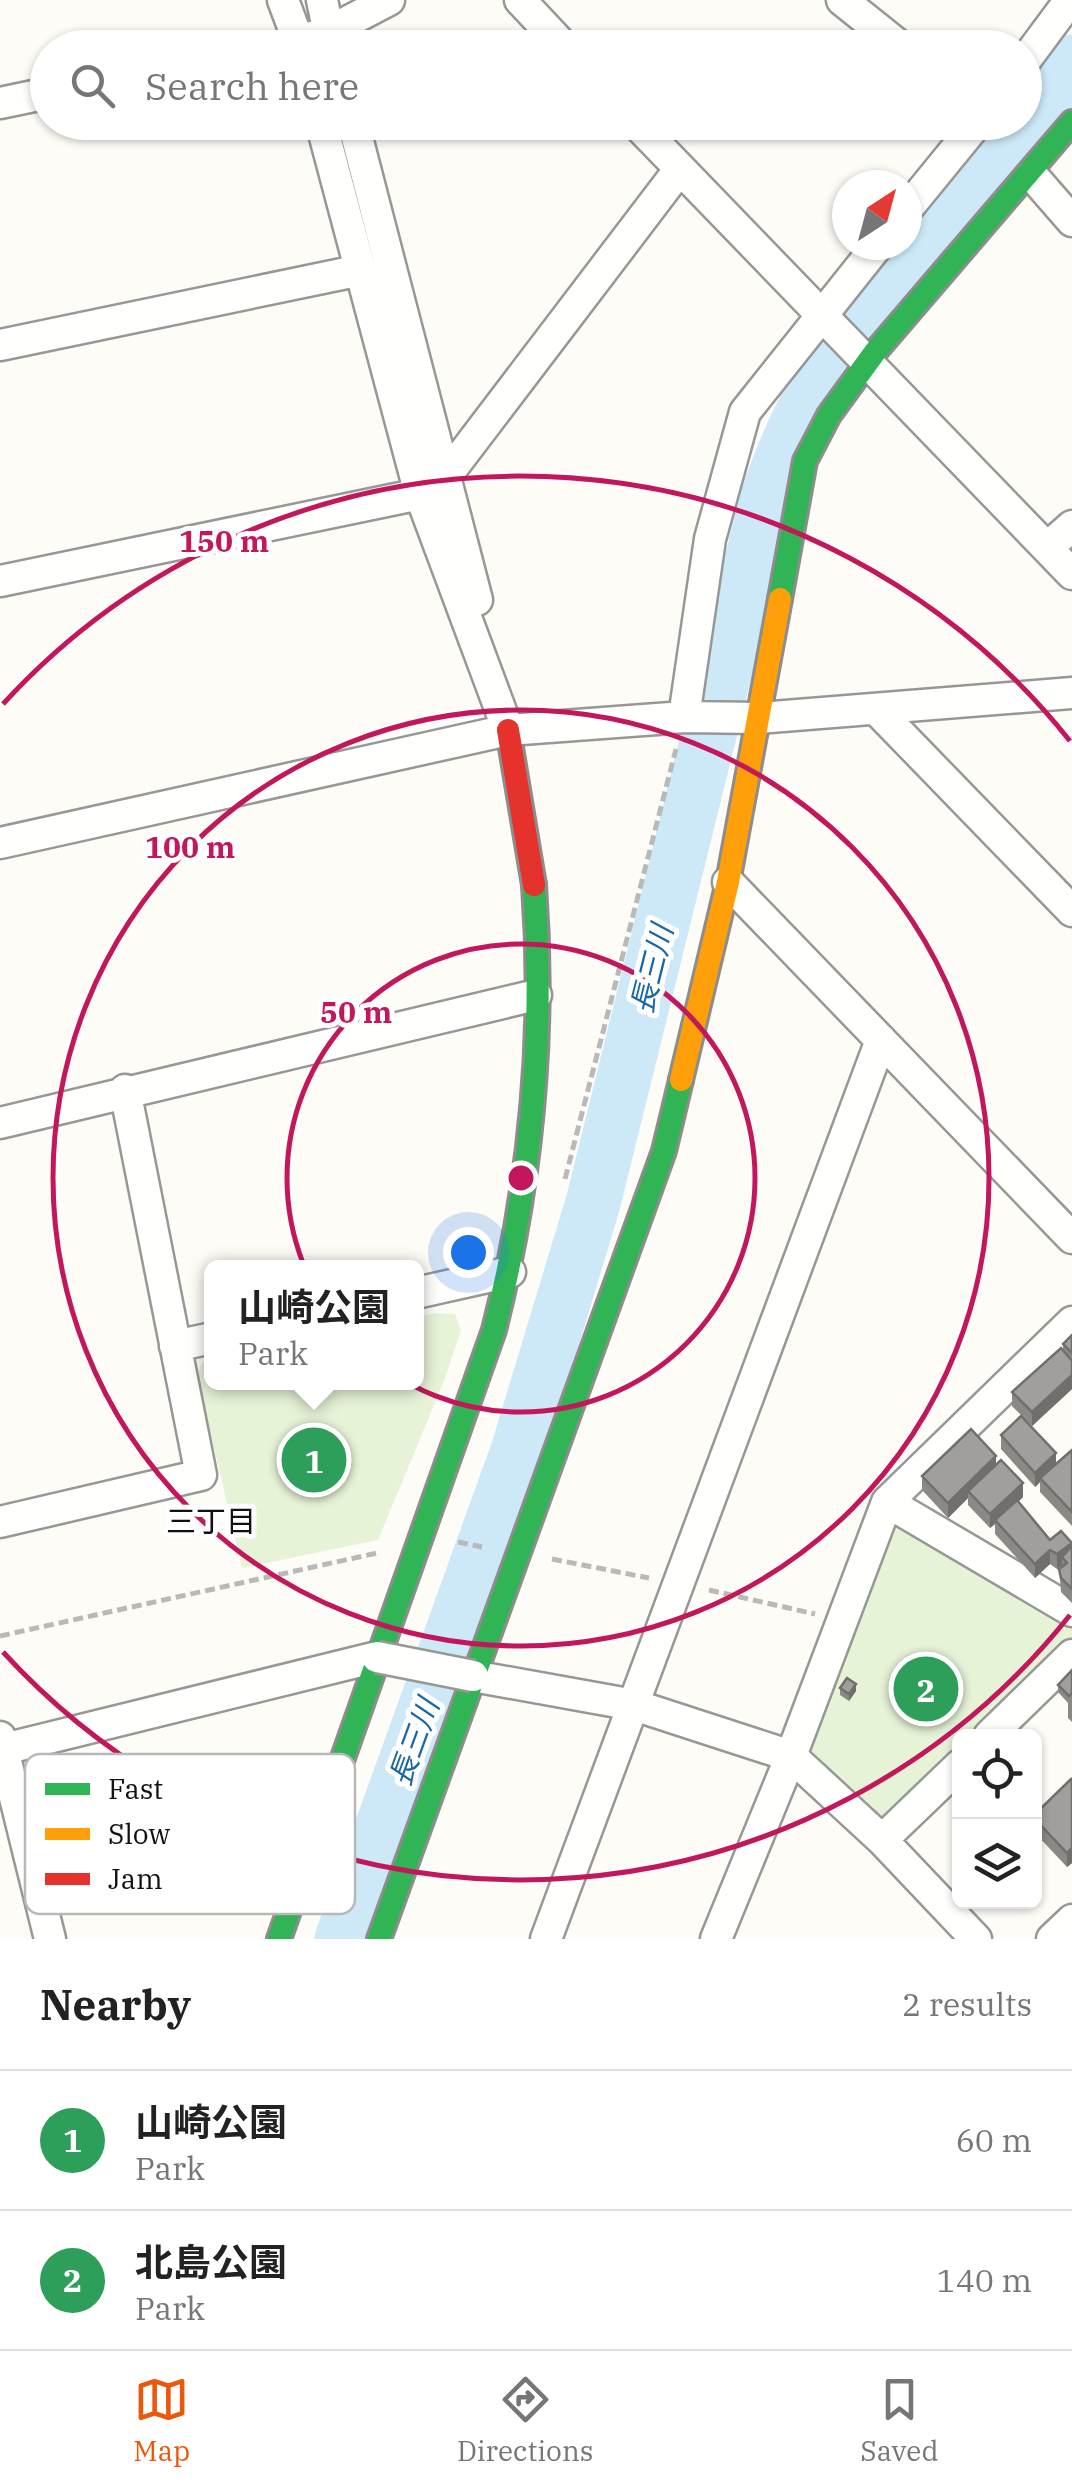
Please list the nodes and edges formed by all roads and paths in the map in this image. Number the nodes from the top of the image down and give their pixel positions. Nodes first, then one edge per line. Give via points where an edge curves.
1 (283, 0) edge
2 (322, 0) edge
3 (388, 0) edge
4 (520, 0) edge
5 (842, 0) edge
6 (1070, 0) edge
7 (300, 30) edge
8 (312, 30) edge
9 (331, 30) edge
10 (548, 30) edge
11 (880, 30) edge
12 (1042, 38) edge
13 (30, 96) edge
14 (0, 102) edge
15 (1072, 122) edge
16 (326, 140) edge
17 (358, 140) edge
18 (652, 140) edge
19 (963, 140) edge
20 (679, 170) junction
21 (1032, 175) junction
22 (922, 191) edge
23 (1072, 221) edge
24 (866, 260) edge
25 (361, 270) junction
26 (822, 314) junction
27 (0, 345) edge
28 (868, 361) junction
29 (447, 475) junction
30 (420, 494) junction
31 (1072, 526) edge
32 (1047, 548) junction
33 (1072, 574) edge
34 (0, 581) edge
35 (1072, 693) edge
36 (876, 708) junction
37 (684, 718) junction
38 (759, 718) junction
39 (508, 730) junction
40 (0, 843) edge
41 (728, 882) junction
42 (1072, 911) edge
43 (536, 995) junction
44 (881, 1040) junction
45 (125, 1090) junction
46 (0, 1123) edge
47 (1072, 1238) edge
48 (510, 1272) junction
49 (424, 1291) edge
50 (1072, 1322) edge
51 (204, 1340) edge
52 (175, 1346) junction
53 (886, 1502) junction
54 (0, 1522) edge
55 (418, 1544) junction
56 (1072, 1610) edge
57 (0, 1636) edge
58 (1072, 1656) edge
59 (376, 1657) junction
60 (473, 1676) junction
61 (634, 1705) junction
62 (996, 1729) edge
63 (1, 1746) edge
64 (343, 1754) edge
65 (792, 1756) junction
66 (952, 1773) edge
67 (882, 1840) junction
68 (25, 1841) edge
69 (44, 1914) edge
70 (288, 1914) edge
71 (1072, 1920) edge
72 (558, 1935) edge
73 (50, 1939) edge
74 (279, 1939) edge
75 (379, 1939) edge
76 (716, 1939) edge
77 (976, 1939) edge
78 (1052, 1939) edge

1 - 7 street
2 - 8 street
3 - 9 street
4 - 10 street
5 - 11 street
6 - 12 street
13 - 14 street
15 - 21 street
16 - 25 street
17 - 29 street
18 - 20 street
19 - 22 street
20 - 26 street
20 - 29 street
21 - 23 street
21 - 28 street
24 - 26 street
25 - 27 street
25 - 30 street
26 - 28 street
26 - 37 street via 745,412 710,540
28 - 32 street
28 - 38 street via 826,418 805,462
29 - 39 street
30 - 34 street
30 - 39 street
31 - 32 street
32 - 33 street
35 - 36 street
36 - 38 street
36 - 42 street
37 - 38 street
37 - 39 street
38 - 41 street
39 - 40 street
39 - 43 street via 535,901
41 - 44 street
41 - 60 street via 664,1152
43 - 45 street
43 - 48 street via 535,1120
44 - 47 street
44 - 61 street
45 - 46 street
45 - 52 street
48 - 49 street
48 - 55 street
50 - 53 street
51 - 52 street
52 - 54 street via 201,1475
53 - 56 street
53 - 65 street
55 - 57 path
55 - 59 street
58 - 62 street
59 - 60 street, bridge
59 - 63 street
59 - 64 street
60 - 61 street
60 - 75 street
61 - 65 street
61 - 72 street
63 - 68 street
65 - 67 street
65 - 76 street
66 - 67 street
67 - 77 street
69 - 73 street
70 - 74 street
71 - 78 street

